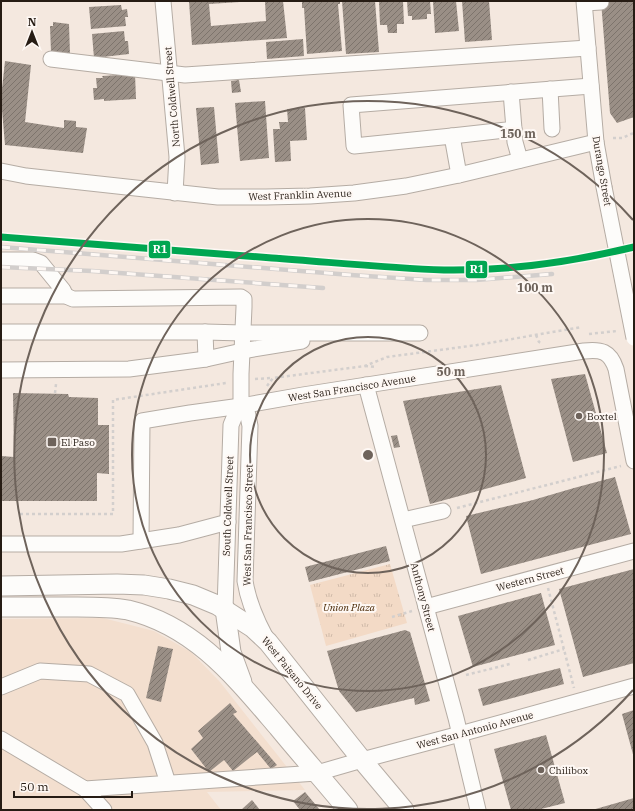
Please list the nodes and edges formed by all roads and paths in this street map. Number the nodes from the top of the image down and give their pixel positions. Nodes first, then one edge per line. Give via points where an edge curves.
1 (163, 1) edge
2 (584, 2) edge
3 (601, 2) edge
4 (588, 48) junction
5 (51, 59) dead end
6 (170, 73) junction
7 (591, 86) junction
8 (550, 89) junction
9 (511, 92) junction
10 (514, 129) junction
11 (552, 129) dead end
12 (634, 133) edge
13 (452, 136) junction
14 (613, 138) dead end
15 (596, 142) junction
16 (520, 160) junction
17 (1, 171) edge
18 (459, 175) junction
19 (175, 193) junction
20 (1, 260) edge
21 (1, 296) edge
22 (66, 296) junction
23 (582, 327) dead end
24 (620, 331) dead end
25 (1, 332) edge
26 (205, 332) junction
27 (243, 333) junction
28 (345, 334) junction
29 (420, 334) dead end
30 (536, 335) junction
31 (586, 335) dead end
32 (634, 338) edge
33 (542, 343) dead end
34 (477, 345) junction
35 (477, 349) dead end
36 (242, 351) junction
37 (434, 351) junction
38 (432, 355) dead end
39 (206, 359) junction
40 (1, 370) edge
41 (273, 378) junction
42 (252, 380) dead end
43 (230, 383) dead end
44 (366, 385) junction
45 (266, 402) junction
46 (241, 406) junction
47 (629, 463) edge
48 (443, 512) joint
49 (20, 514) dead end
50 (403, 520) junction
51 (228, 522) junction
52 (141, 540) junction
53 (1, 544) edge
54 (634, 551) edge
55 (544, 575) junction
56 (1, 586) edge
57 (1, 607) edge
58 (426, 607) junction
59 (225, 609) junction
60 (392, 617) dead end
61 (268, 642) junction
62 (564, 649) junction
63 (528, 660) dead end
64 (510, 664) dead end
65 (466, 675) dead end
66 (634, 686) edge
67 (1, 687) edge
68 (244, 687) junction
69 (578, 702) junction
70 (460, 734) junction
71 (1, 739) edge
72 (362, 760) junction
73 (317, 773) junction
74 (168, 784) junction
75 (85, 790) junction
76 (104, 810) edge
77 (348, 810) edge
78 (404, 810) edge
79 (478, 810) edge

1 - 6 street, North Coldwell Street
2 - 3 street
2 - 4 street, Durango Street
4 - 6 street via 185,75
4 - 7 street, Durango Street
5 - 6 street
6 - 19 street, North Coldwell Street via 177,157
7 - 8 street
7 - 15 street, Durango Street
8 - 9 street
8 - 11 street
9 - 10 street
9 - 13 street via 351,106 354,146
10 - 13 street
10 - 16 street
12 - 14 path via 622,138
13 - 18 street
15 - 16 street, West Franklin Avenue
15 - 32 street, Durango Street, bridge
16 - 18 street, West Franklin Avenue
17 - 19 street, West Franklin Avenue
18 - 19 street, West Franklin Avenue via 406,186 310,196 218,197
20 - 22 street via 41,262
21 - 22 street
22 - 27 street via 73,299 241,297 244,300
23 - 30 path
24 - 31 path
25 - 26 street
26 - 27 street
26 - 39 street
27 - 28 street
27 - 36 street
28 - 29 street
28 - 36 street
30 - 33 path
30 - 34 path
34 - 35 path
34 - 37 path
36 - 39 street
36 - 46 street
37 - 38 path
37 - 41 path via 387,357 365,366
39 - 40 street via 129,369
41 - 42 path
41 - 45 path via 264,392
43 - 49 path via 113,400 113,514
44 - 45 street, West San Francisco Avenue
44 - 47 street, West San Francisco Avenue via 584,351 604,352 610,356 616,369
44 - 50 street, Anthony Street
45 - 46 street, West San Francisco Avenue
46 - 51 street, South Coldwell Street via 231,425
46 - 52 street, West San Francisco Avenue via 142,421
46 - 61 street, West San Francisco Street via 247,412 250,426 245,581 253,610
47 - 48 path
48 - 50 street
50 - 58 street, Anthony Street
51 - 52 street via 179,535
51 - 59 street, South Coldwell Street
52 - 53 street via 120,544
54 - 55 street, Western Street
55 - 58 street, Western Street
55 - 62 path
56 - 59 main road, West Paisano Drive via 144,585 193,595
57 - 68 main road via 106,607 128,610 161,621 184,634 224,666
58 - 60 path
58 - 70 street, Anthony Street
59 - 61 main road, West Paisano Drive
59 - 68 main road via 231,652
61 - 72 main road, West Paisano Drive
62 - 63 path
62 - 69 path
64 - 65 path
66 - 69 street, West San Antonio Avenue
67 - 74 street via 40,671 82,673 89,674 127,694 155,743
68 - 73 main road
69 - 70 street, West San Antonio Avenue
70 - 72 street, West San Antonio Avenue
70 - 79 street, Anthony Street
71 - 75 street
72 - 73 street, West San Antonio Avenue
72 - 78 main road, West Paisano Drive
73 - 74 street, West San Antonio Avenue
73 - 77 main road
74 - 75 street, West San Antonio Avenue
75 - 76 street

